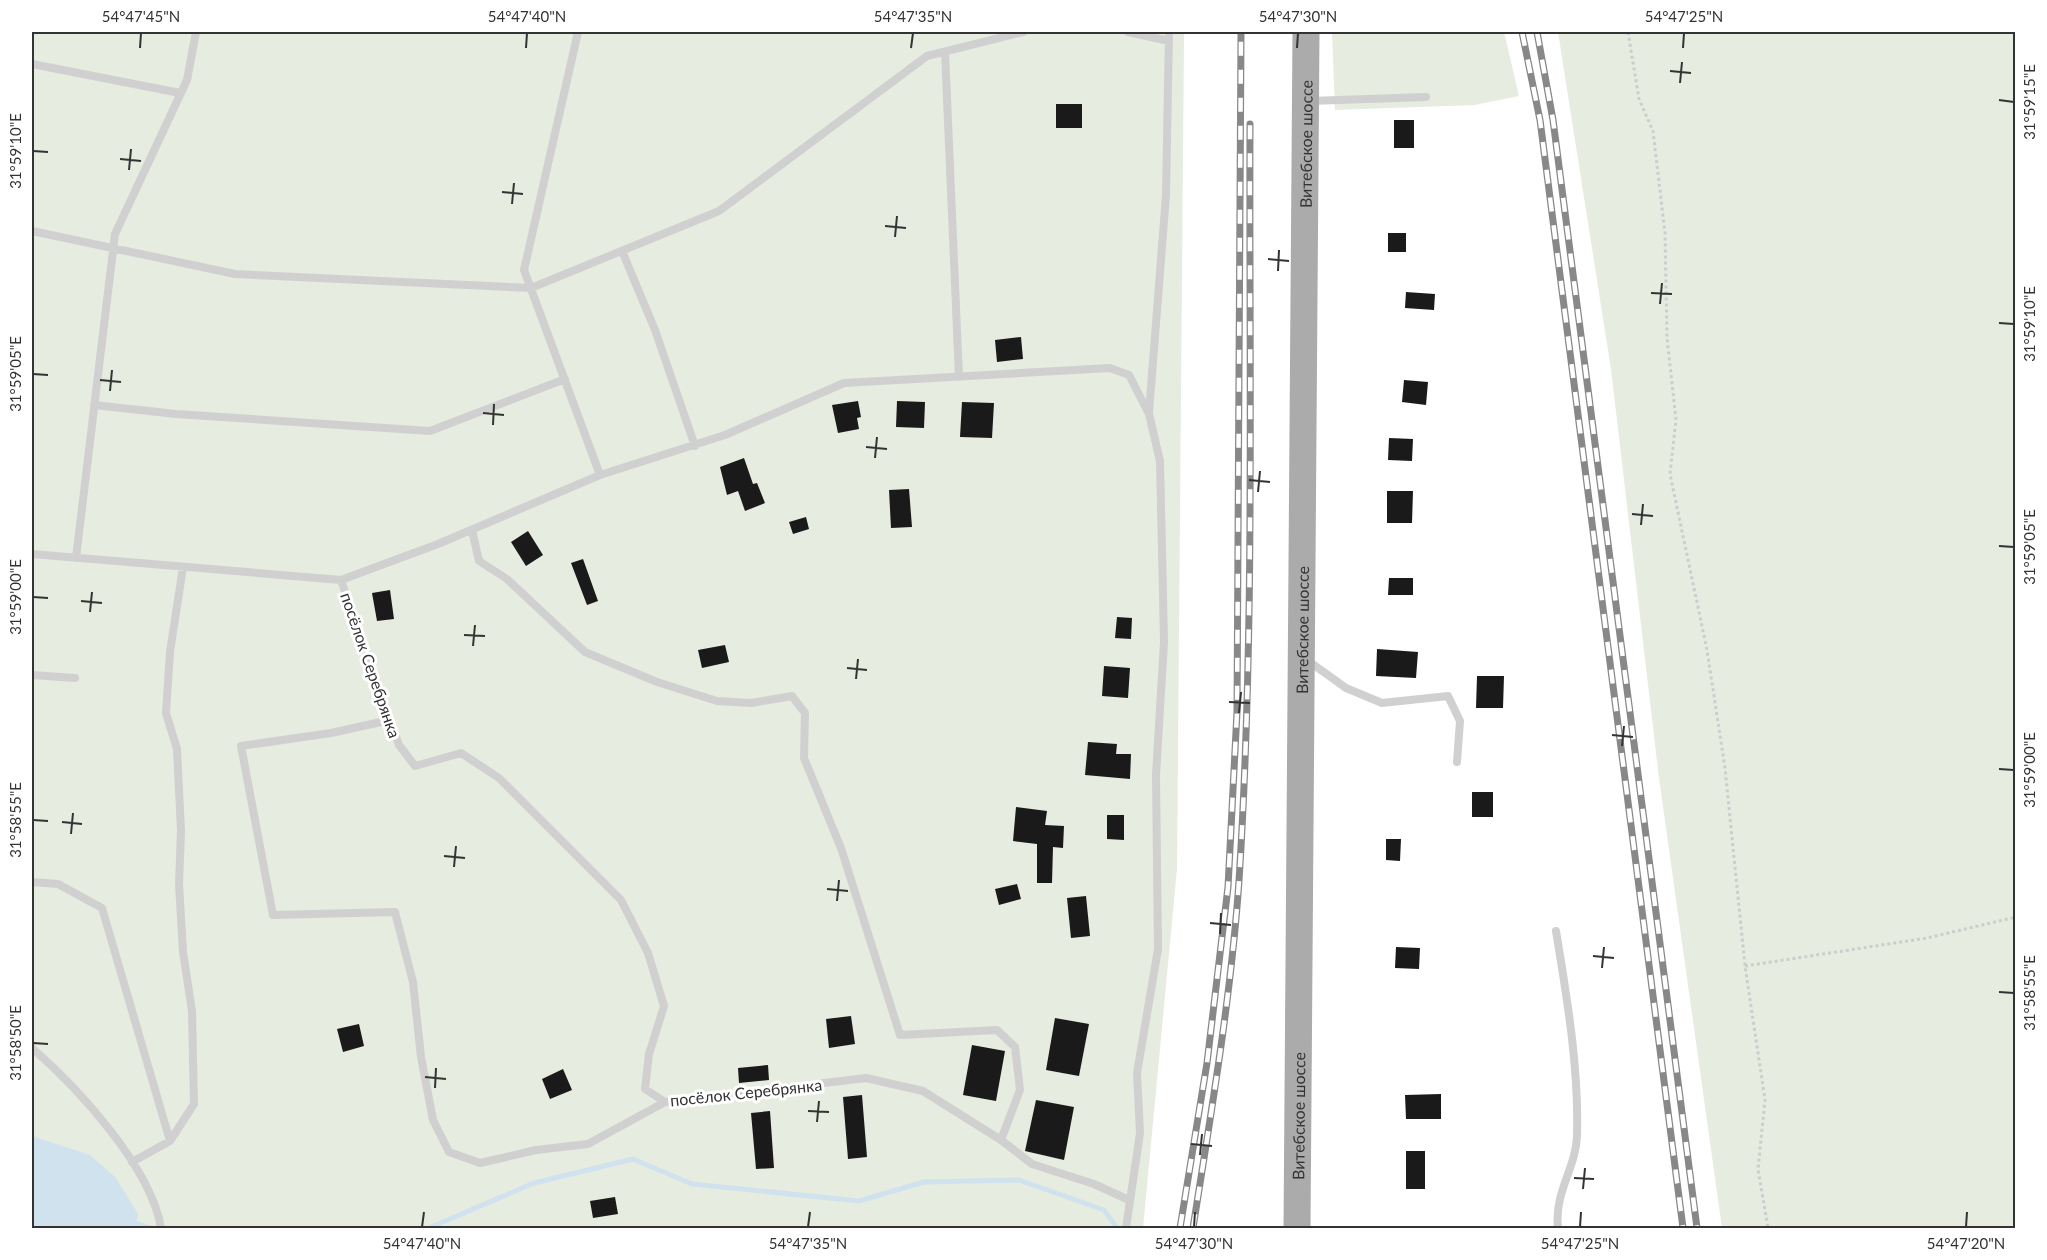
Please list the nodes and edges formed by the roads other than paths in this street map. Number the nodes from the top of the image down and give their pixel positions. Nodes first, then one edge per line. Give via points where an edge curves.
1 (196, 32) edge
2 (578, 32) edge
3 (1023, 32) edge
4 (1128, 32) edge
5 (1306, 32) edge
6 (1169, 36) edge
7 (945, 52) junction
8 (32, 64) edge
9 (180, 93) junction
10 (1426, 97) dead end
11 (1306, 102) junction
12 (32, 231) edge
13 (113, 250) junction
14 (622, 251) junction
15 (531, 288) junction
16 (959, 377) junction
17 (565, 380) junction
18 (94, 405) junction
19 (1149, 414) junction
20 (695, 446) junction
21 (600, 475) junction
22 (472, 530) junction
23 (32, 554) edge
24 (76, 558) junction
25 (183, 567) junction
26 (341, 580) junction
27 (1302, 657) junction
28 (32, 675) edge
29 (75, 678) dead end
30 (390, 720) junction
31 (1457, 762) dead end
32 (32, 882) edge
33 (1556, 931) dead end
34 (32, 1048) edge
35 (664, 1102) junction
36 (170, 1140) junction
37 (1001, 1140) junction
38 (132, 1162) junction
39 (1129, 1200) junction
40 (161, 1228) edge
41 (1126, 1228) edge
42 (1297, 1228) edge
43 (1558, 1228) edge

1 - 9 lane via 187,80
2 - 15 lane via 524,270
3 - 7 lane
4 - 6 lane
5 - 11 main road, Витебское шоссе
6 - 19 lane via 1166,195
7 - 14 lane via 927,57 719,211
7 - 16 lane
8 - 9 lane
9 - 13 lane via 115,234
10 - 11 lane
11 - 27 main road, Витебское шоссе
12 - 13 lane
13 - 15 lane via 235,274
13 - 18 lane
14 - 15 lane
14 - 20 lane via 656,330
15 - 17 lane
16 - 19 lane via 1110,368 1129,375
16 - 20 lane via 844,383
17 - 18 lane via 430,431
17 - 21 lane
18 - 24 lane
19 - 39 lane via 1160,461 1164,642 1156,775 1158,948 1137,1073 1140,1133
20 - 21 lane
21 - 22 lane
22 - 26 lane
22 - 37 lane via 479,561 507,579 585,652 657,682 717,701 751,703 792,696 805,713 804,758 841,848 900,1035 997,1030 1015,1047 1020,1090
23 - 24 lane
24 - 25 lane
25 - 26 lane
25 - 36 lane via 170,652 166,713 177,749 182,831 179,884 192,1011 194,1104
26 - 30 lane, посёлок Серебрянка
27 - 31 lane via 1346,688 1382,703 1448,696 1460,721
27 - 42 main road, Витебское шоссе
28 - 29 lane
30 - 35 lane, посёлок Серебрянка via 399,746 415,766 461,753 499,778 621,900 648,952 664,1006 649,1054 645,1089
30 - 35 lane via 241,746 273,915 395,912 413,982 433,1120 449,1152 480,1162 588,1144
32 - 36 lane via 58,884 102,908
33 - 43 lane via 1568,1002 1577,1138 1556,1209
34 - 38 lane via 90,1104
35 - 37 lane, посёлок Серебрянка via 866,1078 923,1092
36 - 38 lane
37 - 39 lane, посёлок Серебрянка via 1032,1164
38 - 40 lane
39 - 41 lane

